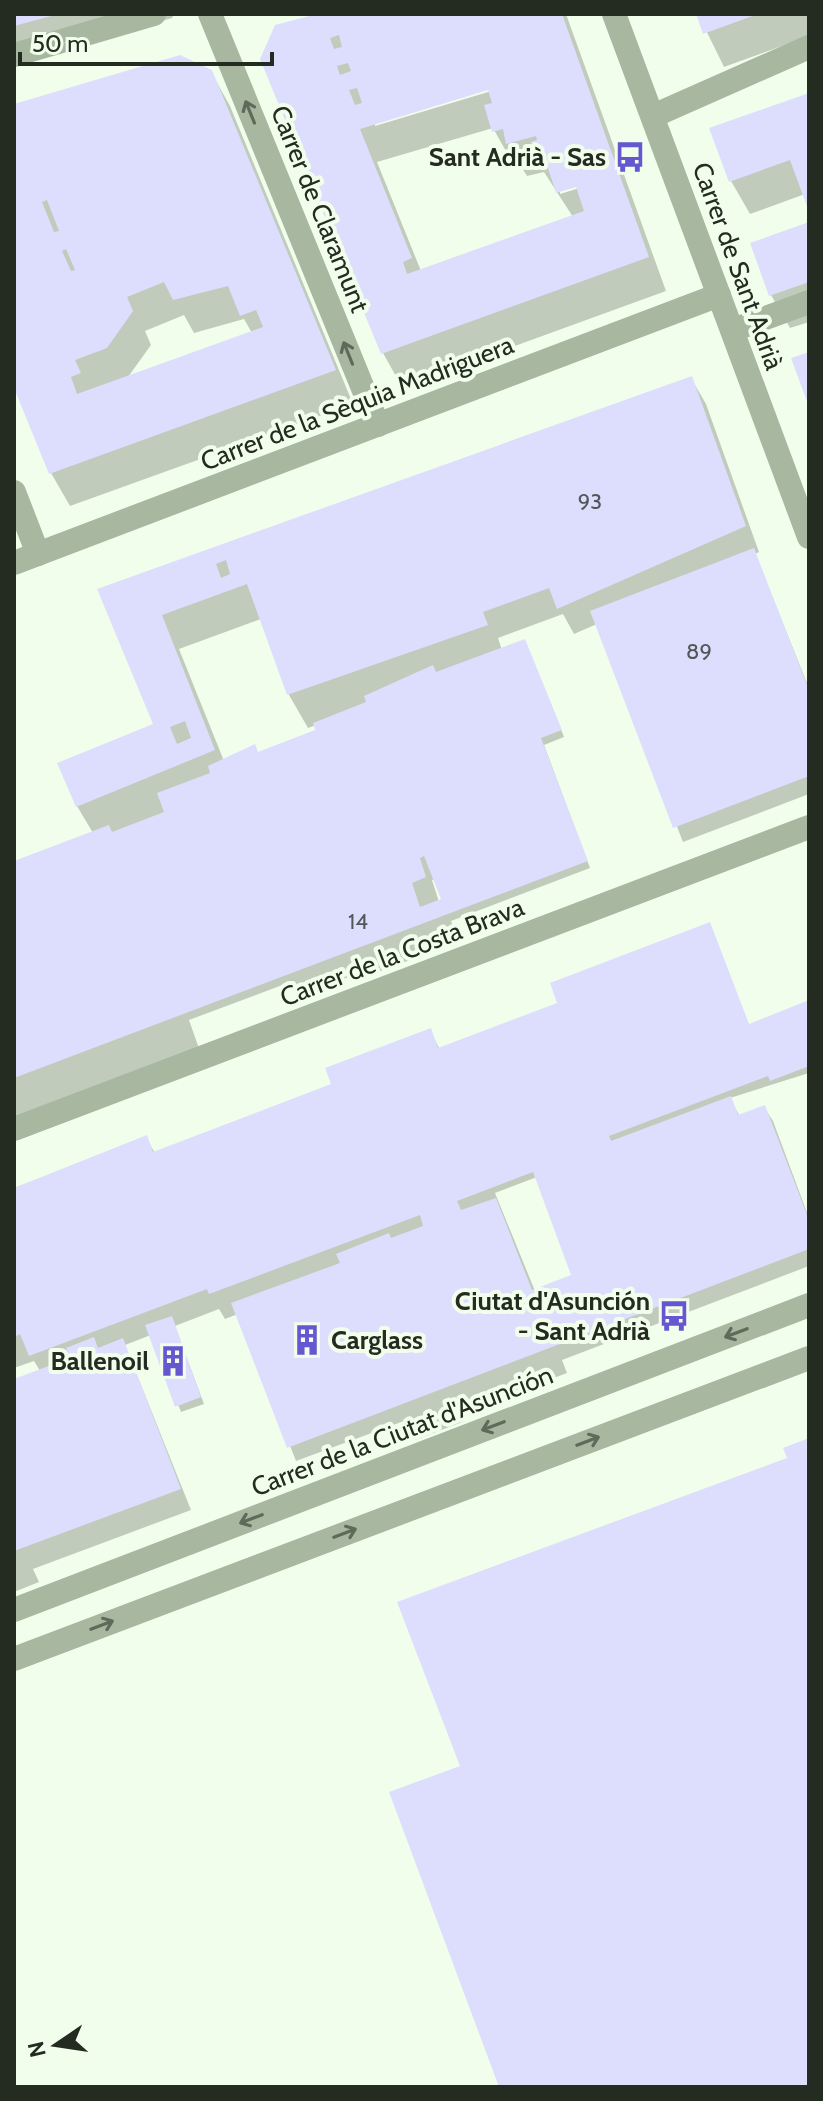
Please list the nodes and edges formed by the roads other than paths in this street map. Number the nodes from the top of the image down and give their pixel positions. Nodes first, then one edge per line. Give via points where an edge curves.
1 (154, 14) edge
2 (210, 14) edge
3 (614, 14) edge
4 (809, 47) edge
5 (14, 55) edge
6 (653, 116) junction
7 (719, 295) junction
8 (809, 302) edge
9 (733, 330) junction
10 (378, 425) junction
11 (14, 492) edge
12 (809, 537) edge
13 (38, 554) junction
14 (14, 563) edge
15 (809, 827) edge
16 (14, 1129) edge
17 (809, 1305) edge
18 (809, 1358) edge
19 (14, 1610) edge
20 (14, 1659) edge

1 - 5 street
10 -> 2 street, Carrer de Claramunt
3 - 6 street, Carrer de Sant Adrià
4 - 6 street
6 - 7 street, Carrer de Sant Adrià
7 - 9 street, Carrer de Sant Adrià
7 - 10 street, Carrer de la Sèquia Madriguera
8 - 9 street
9 - 12 street, Carrer de Sant Adrià
10 - 13 street, Carrer de la Sèquia Madriguera
11 - 13 street
13 - 14 street, Carrer de la Sèquia Madriguera
15 - 16 street, Carrer de la Costa Brava
17 -> 19 street, Carrer de la Ciutat d'Asunción
20 -> 18 street

